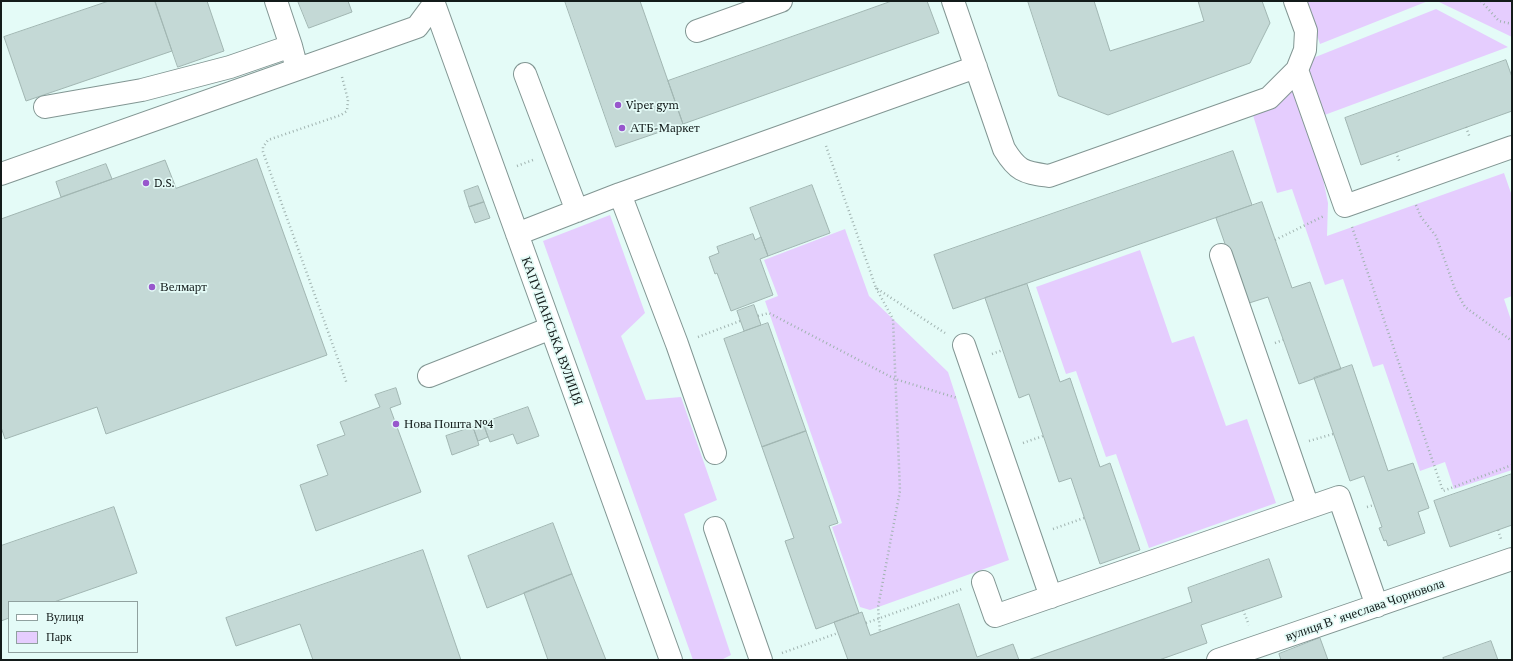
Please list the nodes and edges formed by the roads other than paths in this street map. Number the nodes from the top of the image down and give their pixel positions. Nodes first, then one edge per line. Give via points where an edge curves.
1 (276, 1) edge
2 (780, 1) edge
3 (953, 1) edge
4 (1295, 1) edge
5 (433, 3) edge
6 (697, 31) dead end
7 (291, 46) junction
8 (976, 67) junction
9 (297, 68) junction
10 (1297, 70) junction
11 (525, 74) dead end
12 (45, 107) dead end
13 (1512, 147) edge
14 (1, 174) edge
15 (620, 194) junction
16 (577, 211) junction
17 (517, 234) junction
18 (1221, 255) dead end
19 (551, 328) junction
20 (964, 345) road end
21 (429, 376) dead end
22 (715, 453) dead end
23 (1308, 507) junction
24 (715, 528) dead end
25 (1512, 559) edge
26 (983, 582) road end
27 (1051, 597) junction
28 (1377, 606) junction
29 (768, 658) edge
30 (671, 660) edge
31 (1218, 660) edge

1 - 7 street
2 - 6 street
3 - 8 street
4 - 10 street via 1306,31 1305,50
5 - 9 street via 417,27
5 - 17 street, КАПУШАНСЬКА ВУЛИЦЯ
7 - 9 street
7 - 12 street via 230,67 142,90
8 - 10 street via 1004,149 1014,165 1031,173 1049,176 1269,98
8 - 15 street
9 - 14 street
10 - 13 street via 1345,206
11 - 16 street
15 - 16 street
15 - 22 street
16 - 17 street
17 - 19 street, КАПУШАНСЬКА ВУЛИЦЯ
18 - 23 street
19 - 21 street
19 - 30 street, КАПУШАНСЬКА ВУЛИЦЯ
20 - 27 street
23 - 27 street
23 - 28 street via 1339,497
24 - 29 street
25 - 28 street, вулиця Вʼячеслава Чорновола
26 - 27 street via 995,616
28 - 31 street, вулиця Вʼячеслава Чорновола

